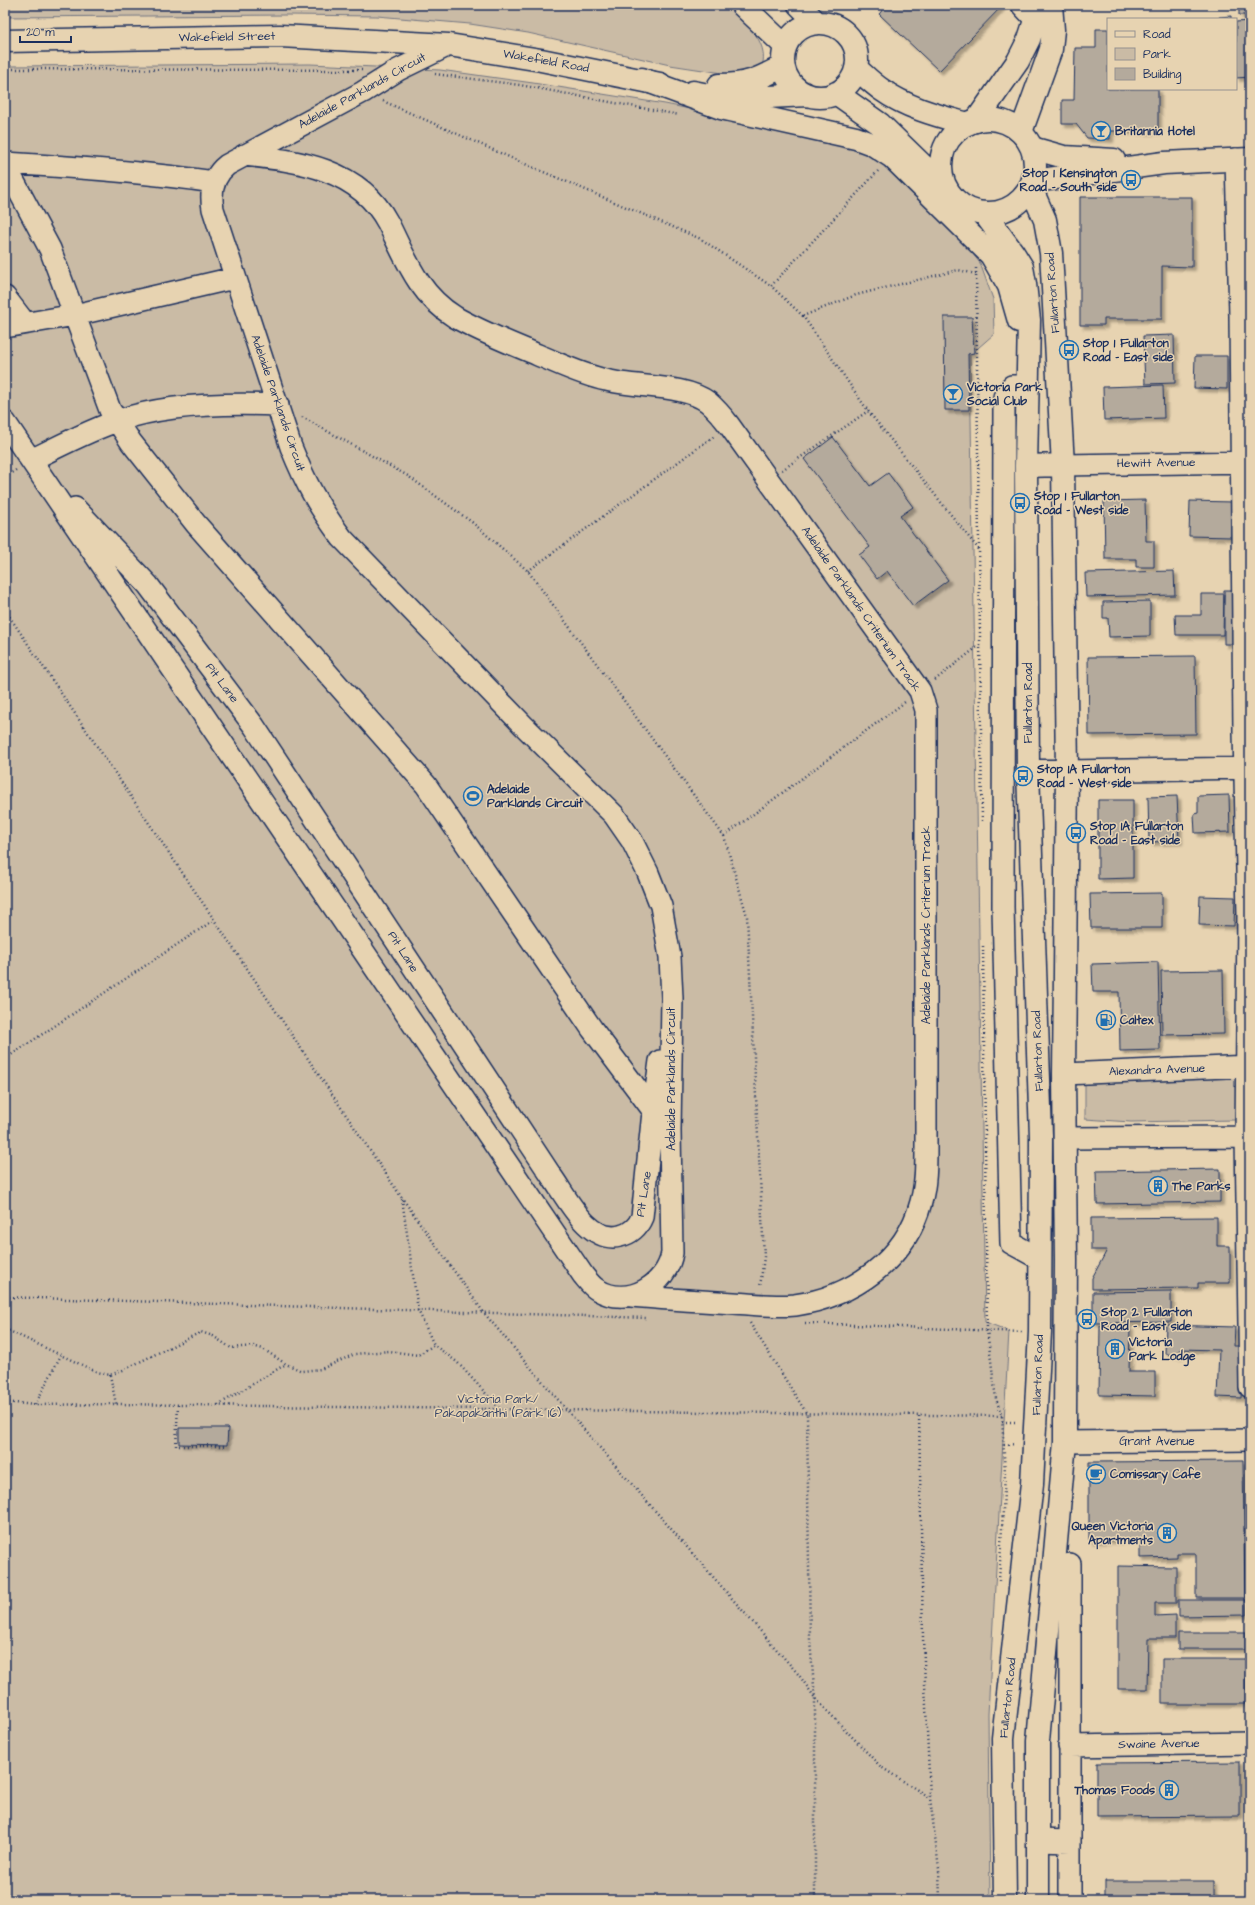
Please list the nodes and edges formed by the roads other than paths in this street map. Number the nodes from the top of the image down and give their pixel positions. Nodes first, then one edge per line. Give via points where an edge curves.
1 (742, 5) edge
2 (799, 5) edge
3 (1037, 9) edge
4 (817, 23) junction
5 (5, 41) edge
6 (449, 45) junction
7 (784, 56) junction
8 (856, 68) junction
9 (642, 79) junction
10 (836, 94) junction
11 (807, 95) junction
12 (972, 122) junction
13 (1027, 140) junction
14 (244, 155) junction
15 (1243, 159) edge
16 (1164, 163) junction
17 (5, 164) edge
18 (214, 182) junction
19 (1032, 185) junction
20 (947, 190) junction
21 (984, 213) junction
22 (234, 278) junction
23 (5, 297) edge
24 (75, 315) junction
25 (1245, 316) edge
26 (15, 325) edge
27 (1028, 384) junction
28 (278, 405) junction
29 (117, 421) junction
30 (5, 422) edge
31 (31, 460) junction
32 (1246, 462) edge
33 (1062, 465) junction
34 (1026, 466) junction
35 (1246, 615) edge
36 (1247, 768) edge
37 (1028, 771) junction
38 (1067, 771) junction
39 (1249, 915) edge
40 (672, 998) junction
41 (1248, 1066) edge
42 (1064, 1074) junction
43 (1039, 1083) junction
44 (653, 1112) junction
45 (670, 1132) junction
46 (1248, 1137) edge
47 (1065, 1138) junction
48 (1040, 1259) junction
49 (1249, 1290) edge
50 (625, 1296) junction
51 (1250, 1387) edge
52 (1250, 1440) edge
53 (1065, 1442) junction
54 (1035, 1444) junction
55 (1070, 1564) dead end
56 (1250, 1743) edge
57 (1069, 1746) junction
58 (1038, 1840) junction
59 (1005, 1841) junction
60 (1070, 1841) junction
61 (1005, 1900) edge
62 (1038, 1900) edge
63 (1070, 1900) edge

1 - 7 main road
2 - 4 main road
3 - 12 main road via 1018,61
3 - 13 main road via 1054,30
4 - 7 main road via 804,26 792,34
4 - 8 main road via 840,28 848,36 856,51
5 - 6 main road, Wakefield Street via 280,36
6 - 9 main road, Wakefield Road
6 - 14 street, Adelaide Parklands Circuit via 398,70 363,92
7 - 9 main road, Wakefield Road via 758,80 732,85
7 - 11 main road via 787,78
8 - 10 main road via 845,88
8 - 12 main road via 882,90 907,104 938,116
9 - 11 main road, Wakefield Road via 712,97
9 - 27 main road via 721,108 856,138 872,144 892,157 991,255 1009,286 1018,315
10 - 11 main road via 821,97
10 - 20 main road via 880,124
12 - 13 main road via 985,119 1004,122
12 - 20 main road via 958,130 945,147 941,169
13 - 16 main road via 1064,157
13 - 19 main road via 1036,164
14 - 18 street, Adelaide Parklands Circuit via 221,170
14 - 50 street, Adelaide Parklands Criterium Track via 306,164 337,174 359,187 387,221 408,267 420,285 443,309 456,317 481,330 606,381 656,387 697,396 708,402 729,425 920,691 926,710 926,1148 921,1203 911,1227 887,1262 869,1277 826,1298 794,1305
15 - 16 main road
15 - 25 street
16 - 19 main road
17 - 18 street via 74,167
17 - 24 street via 50,249
18 - 22 street, Adelaide Parklands Circuit via 211,192 213,209
19 - 21 main road via 1019,203 1011,208 1003,212
19 - 33 main road, Fullarton Road via 1050,239
20 - 21 main road via 963,206
21 - 27 main road, Fullarton Road via 1022,267 1029,320
22 - 24 street
22 - 28 street, Adelaide Parklands Circuit
23 - 26 street via 10,301
24 - 26 street
24 - 29 street via 110,410
25 - 32 street
27 - 34 main road, Fullarton Road
27 - 48 street via 1012,386 1004,397 1003,915 1011,1243
28 - 29 street via 174,408
28 - 40 street, Adelaide Parklands Circuit via 305,481 322,512 342,538 614,816 632,841 661,906 670,957
29 - 31 street via 78,436
29 - 44 street via 196,524 426,785 592,1029
30 - 31 street, Adelaide Parklands Circuit
31 - 44 street, Pit Lane via 148,585 254,726 552,1177 589,1227 600,1235 623,1235 634,1229 642,1217
31 - 50 street, Adelaide Parklands Circuit via 583,1275 598,1290 608,1295
32 - 33 street, Hewitt Avenue
32 - 35 street
33 - 34 main road
33 - 38 main road, Fullarton Road
34 - 37 main road, Fullarton Road
35 - 36 street
36 - 38 street
36 - 39 street
37 - 38 main road
37 - 43 main road, Fullarton Road
38 - 42 main road, Fullarton Road
39 - 41 street
40 - 44 street, Pit Lane
40 - 45 street, Adelaide Parklands Circuit
41 - 42 street, Alexandra Avenue
41 - 46 street
42 - 43 main road
42 - 47 main road, Fullarton Road
43 - 48 main road, Fullarton Road
44 - 45 street
45 - 50 street, Adelaide Parklands Circuit via 673,1238 670,1263 665,1273 653,1285
46 - 47 street
46 - 49 street
47 - 53 main road, Fullarton Road
48 - 54 main road, Fullarton Road
49 - 51 street
52 - 53 street, Grant Avenue
53 - 54 main road
53 - 58 main road, Fullarton Road via 1038,1741
54 - 59 main road, Fullarton Road via 1004,1738
55 - 57 street
56 - 57 street, Swaine Avenue
57 - 60 street
58 - 59 main road
58 - 60 street
58 - 62 main road, Fullarton Road
59 - 61 main road, Fullarton Road
60 - 63 street

